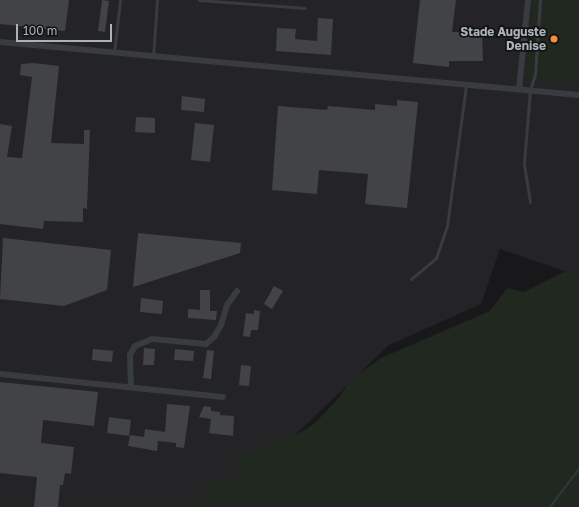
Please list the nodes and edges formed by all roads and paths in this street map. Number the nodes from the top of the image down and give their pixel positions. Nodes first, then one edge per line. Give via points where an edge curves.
1 (120, 0) edge
2 (156, 0) edge
3 (199, 0) edge
4 (528, 0) edge
5 (540, 0) edge
6 (305, 8) dead end
7 (0, 42) edge
8 (114, 53) junction
9 (153, 57) junction
10 (466, 85) junction
11 (518, 89) junction
12 (530, 90) junction
13 (579, 95) edge
14 (530, 202) dead end
15 (411, 278) dead end
16 (237, 291) dead end
17 (0, 374) edge
18 (131, 387) junction
19 (223, 397) dead end

1 - 8 lane
2 - 9 lane
3 - 6 lane
4 - 11 street
5 - 12 lane via 535,75
7 - 8 street
8 - 9 street
9 - 10 street
10 - 11 street
10 - 15 lane via 447,226 436,258
11 - 12 street
12 - 13 street
12 - 14 lane via 524,163
16 - 18 street via 226,305 221,325 214,337 206,344 152,339 135,346 130,355
17 - 18 street
18 - 19 street

